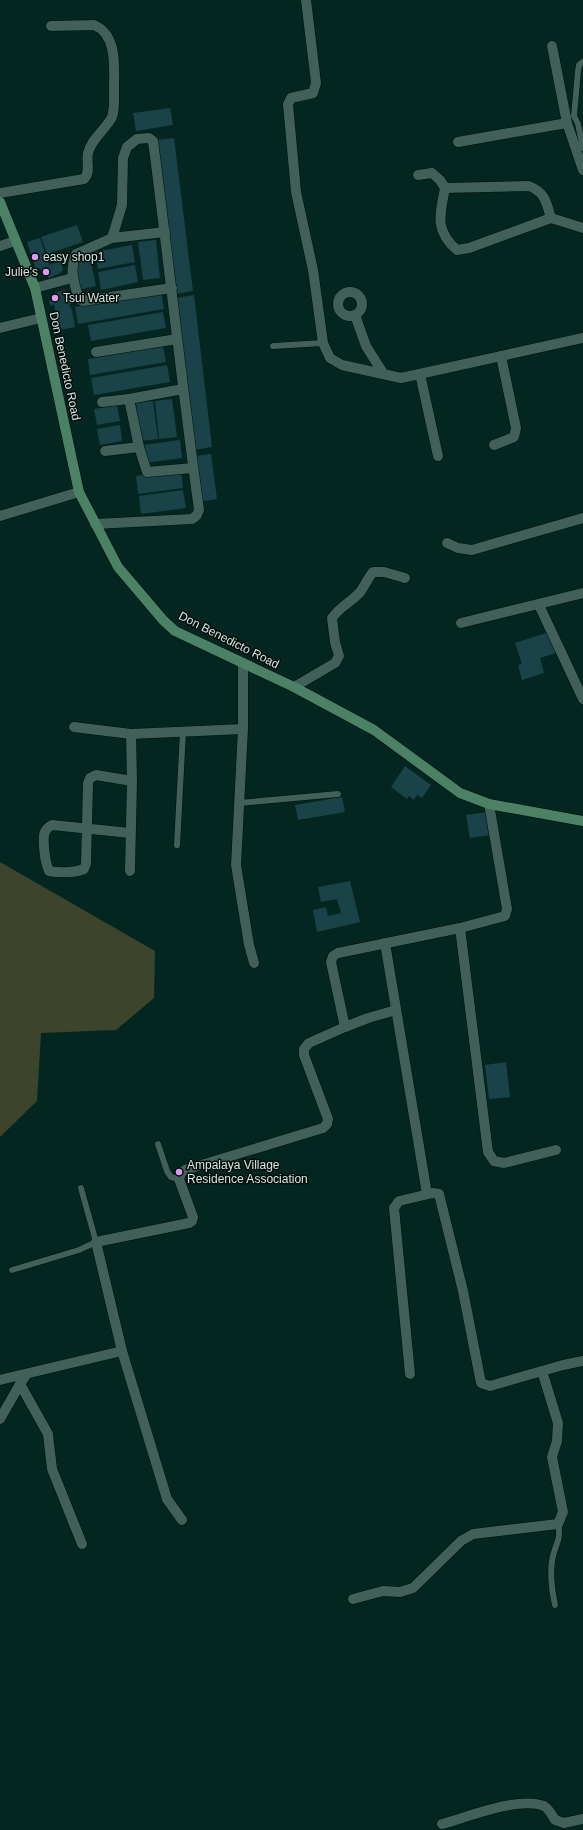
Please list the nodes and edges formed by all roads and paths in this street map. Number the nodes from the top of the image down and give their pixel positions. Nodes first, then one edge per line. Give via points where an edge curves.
1 (306, 0) edge
2 (51, 26) dead end
3 (552, 46) dead end
4 (583, 62) edge
5 (576, 124) edge
6 (458, 142) dead end
7 (583, 148) edge
8 (583, 170) edge
9 (418, 175) dead end
10 (445, 188) junction
11 (0, 193) edge
12 (0, 202) edge
13 (551, 218) junction
14 (583, 228) edge
15 (165, 232) junction
16 (112, 238) junction
17 (15, 241) junction
18 (0, 246) edge
19 (72, 278) junction
20 (35, 288) junction
21 (172, 288) junction
22 (355, 315) dead end
23 (42, 318) junction
24 (0, 328) edge
25 (583, 338) edge
26 (176, 339) junction
27 (323, 342) junction
28 (273, 346) dead end
29 (96, 352) dead end
30 (501, 356) junction
31 (383, 373) junction
32 (420, 374) junction
33 (183, 389) junction
34 (129, 399) junction
35 (102, 402) dead end
36 (494, 445) dead end
37 (139, 447) junction
38 (105, 451) dead end
39 (438, 456) dead end
40 (193, 468) junction
41 (79, 492) junction
42 (0, 516) edge
43 (583, 518) edge
44 (95, 524) junction
45 (447, 543) dead end
46 (406, 578) dead end
47 (583, 594) edge
48 (539, 605) junction
49 (460, 623) dead end
50 (243, 664) junction
51 (294, 687) junction
52 (583, 699) edge
53 (74, 727) dead end
54 (243, 729) junction
55 (183, 732) junction
56 (131, 734) junction
57 (132, 781) junction
58 (338, 794) dead end
59 (239, 803) junction
60 (489, 804) junction
61 (583, 821) edge
62 (86, 829) junction
63 (130, 833) junction
64 (177, 845) dead end
65 (130, 871) dead end
66 (460, 928) junction
67 (385, 943) junction
68 (254, 963) dead end
69 (396, 1010) junction
70 (345, 1027) junction
71 (158, 1144) dead end
72 (556, 1150) dead end
73 (179, 1179) junction
74 (81, 1188) dead end
75 (427, 1194) junction
76 (96, 1242) junction
77 (12, 1270) dead end
78 (122, 1352) junction
79 (583, 1362) edge
80 (542, 1370) junction
81 (27, 1374) junction
82 (410, 1374) dead end
83 (0, 1380) edge
84 (20, 1384) junction
85 (0, 1420) edge
86 (182, 1520) dead end
87 (558, 1524) junction
88 (82, 1544) dead end
89 (353, 1599) dead end
90 (555, 1605) dead end
91 (583, 1819) edge
92 (442, 1824) dead end

1 - 27 street via 316,83 313,93 291,98 288,104 296,192 313,270
2 - 11 street via 94,25 106,34 114,59 112,116 89,149 88,173 84,179
3 - 5 street
4 - 5 lane via 579,65 578,71 574,116
5 - 6 street
5 - 7 lane
5 - 8 street
9 - 10 street via 432,173
10 - 13 street via 529,186 543,194
10 - 13 street via 439,218 446,240 457,250
12 - 17 street, Don Benedicto Road
13 - 14 street
15 - 16 street
15 - 16 street via 154,141 149,138 137,139 127,147 123,158 122,205
15 - 21 street
16 - 19 street via 76,254
17 - 18 street
17 - 20 street, Don Benedicto Road
19 - 20 street
19 - 21 street via 79,299 83,301
20 - 23 street, Don Benedicto Road
21 - 26 street
22 - 31 street via 366,346
23 - 24 street
23 - 41 street, Don Benedicto Road
25 - 30 street
26 - 29 street
26 - 33 street
27 - 28 lane
27 - 31 street via 330,358 342,365
30 - 32 street
30 - 36 street via 516,428 514,437
31 - 32 street via 401,378
32 - 39 street
33 - 34 street
33 - 40 street
34 - 35 street
34 - 37 street
37 - 38 street
37 - 40 street via 147,472
40 - 44 street via 199,510 192,519
41 - 42 street
41 - 44 street, Don Benedicto Road
43 - 45 street via 472,550
44 - 50 street, Don Benedicto Road via 118,567 163,620 175,631
46 - 51 street via 373,572 361,591 339,608 332,618 339,656 336,663
47 - 48 street
48 - 49 street
48 - 52 street
50 - 51 street, Don Benedicto Road
50 - 54 street
51 - 60 street, Don Benedicto Road via 374,730 460,793
53 - 56 street
54 - 55 street
54 - 59 street
55 - 56 street
55 - 64 lane
56 - 57 street
57 - 62 street via 96,775 90,778
57 - 63 street
58 - 59 lane
59 - 68 street via 236,865
60 - 61 street, Don Benedicto Road
60 - 66 street via 507,909 505,916
62 - 62 street via 84,869 49,871 46,866 44,834 47,828 52,825
62 - 63 street
63 - 65 street
66 - 67 street
66 - 72 street via 488,1152 494,1161 504,1163
67 - 69 street
67 - 70 street via 333,956 331,962
69 - 70 street
69 - 75 street
70 - 73 street via 309,1042 304,1049 328,1119 323,1128 185,1170
71 - 73 lane via 166,1171 171,1177
73 - 76 street via 193,1217 189,1224
74 - 76 lane
75 - 80 street via 439,1194 466,1306 481,1383 490,1386
75 - 82 street via 399,1201 394,1208
76 - 77 lane via 79,1250
76 - 78 street
78 - 81 street
78 - 86 street via 167,1499
79 - 80 street
80 - 87 street via 558,1423 557,1441 552,1458 563,1512
81 - 83 street
81 - 84 street
84 - 85 street
84 - 88 street via 48,1434 52,1469
87 - 89 street via 473,1534 461,1542 413,1588 400,1592 383,1591
87 - 90 lane via 559,1540 552,1561 552,1592
91 - 92 street via 564,1823 555,1820 544,1806 528,1803 510,1804

